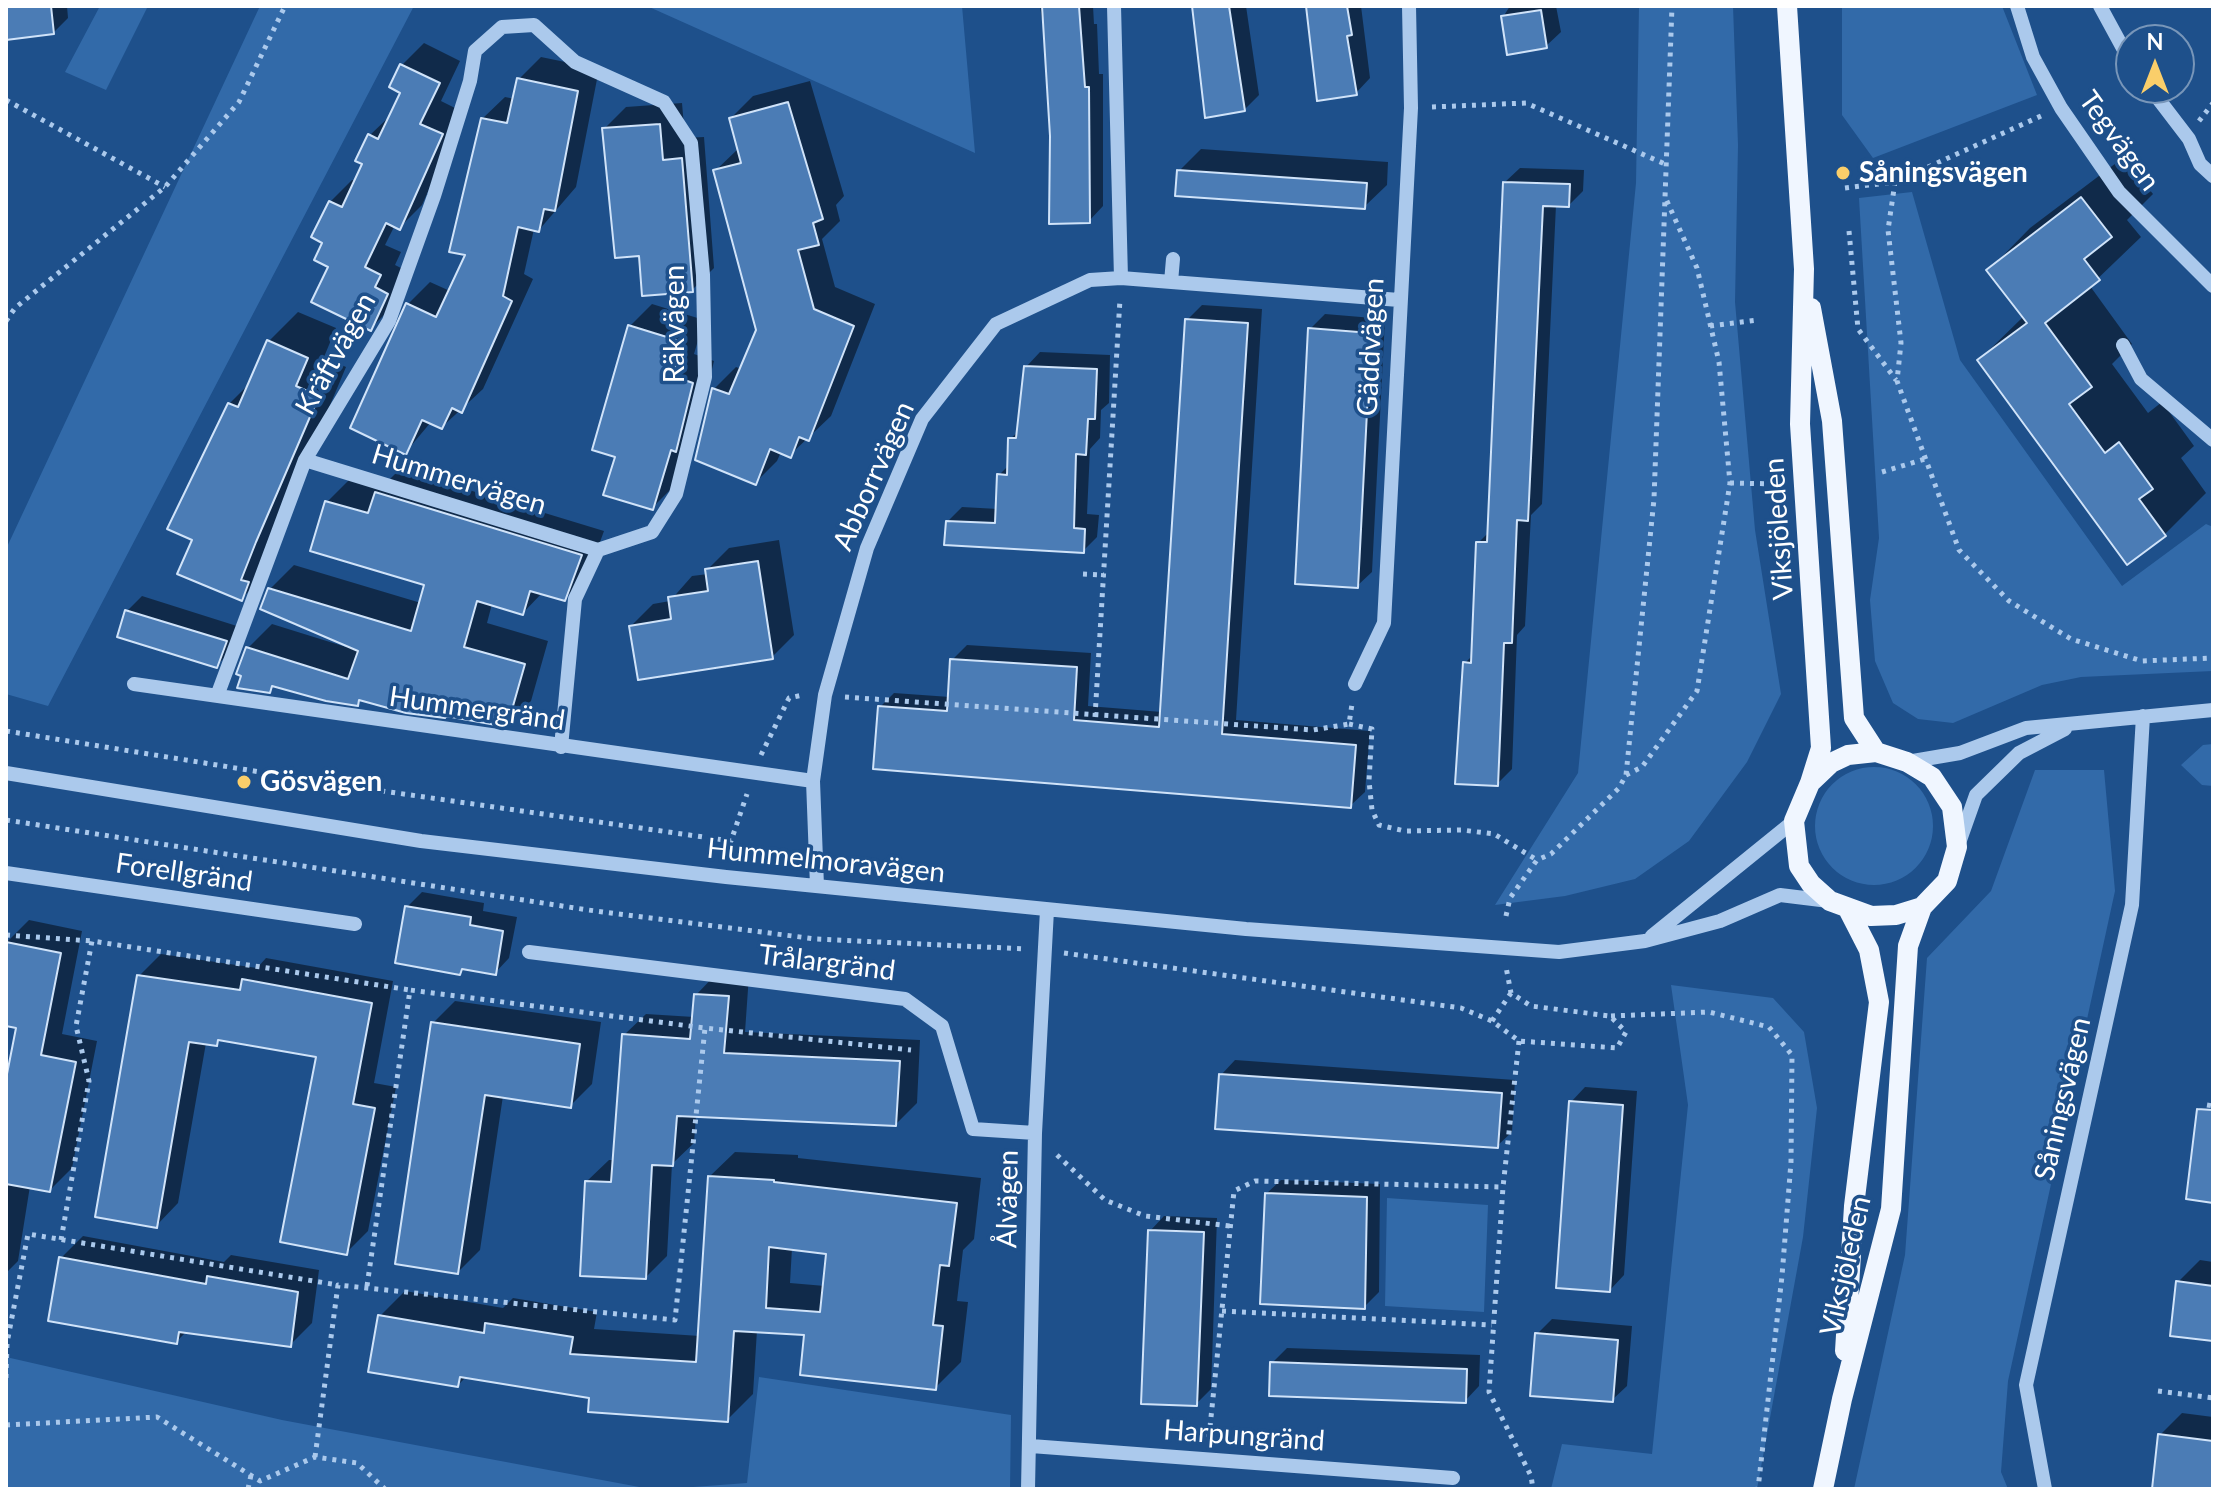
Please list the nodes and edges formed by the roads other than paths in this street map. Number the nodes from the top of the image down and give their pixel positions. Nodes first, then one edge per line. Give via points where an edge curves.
1 (1114, 6) edge
2 (1409, 6) edge
3 (1787, 6) edge
4 (2017, 6) edge
5 (2100, 6) edge
6 (534, 25) joint
7 (2115, 34) edge
8 (2162, 104) edge
9 (2213, 176) edge
10 (1173, 259) dead end
11 (1804, 269) junction
12 (1121, 278) junction
13 (1171, 282) junction
14 (2213, 286) edge
15 (1399, 300) junction
16 (2123, 345) dead end
17 (2213, 440) edge
18 (305, 460) junction
19 (598, 550) junction
20 (134, 684) dead end
21 (1355, 684) road end
22 (217, 696) junction
23 (2213, 710) edge
24 (2143, 716) junction
25 (2071, 726) junction
26 (561, 747) junction
27 (1876, 752) junction
28 (1907, 762) junction
29 (6, 773) edge
30 (813, 781) junction
31 (1810, 783) junction
32 (1794, 821) junction
33 (1957, 847) junction
34 (6, 873) edge
35 (817, 886) junction
36 (1830, 901) junction
37 (1922, 907) junction
38 (1047, 910) junction
39 (1849, 911) junction
40 (355, 924) dead end
41 (1645, 941) junction
42 (529, 952) dead end
43 (1035, 1133) junction
44 (1842, 1399) junction
45 (1031, 1446) junction
46 (1453, 1478) dead end
47 (1028, 1489) edge
48 (1823, 1489) edge
49 (2045, 1489) edge

1 - 12 street
2 - 15 street, Gäddvägen via 1411,108
3 - 11 main road, Viksjöleden
4 - 14 street, Tegvägen via 2033,57 2119,192
5 - 7 street
6 - 18 street, Kräftvägen via 502,27 475,51 434,196 389,321
6 - 19 street, Räkvägen via 575,62 664,102 691,143 703,275 705,377 676,494 652,532
8 - 9 street
10 - 13 street
11 - 27 main road, Viksjöleden via 1832,421 1854,718
11 - 31 main road, Viksjöleden via 1800,424 1821,748
12 - 13 street, Abborrvägen
12 - 30 street, Abborrvägen via 1090,280 996,324 922,419 867,548 825,695
13 - 15 street, Abborrvägen
15 - 21 street, Gäddvägen via 1384,623
16 - 17 street via 2141,379
18 - 19 street, Hummervägen
18 - 22 street, Kräftvägen
19 - 26 street via 575,599
20 - 22 street, Hummergränd
22 - 26 street, Hummergränd
23 - 24 street
24 - 25 street
24 - 49 street, Såningsvägen via 2132,905 2026,1385
25 - 28 street via 2026,728 1960,753
25 - 33 street via 2019,753 1976,795
26 - 30 street, Hummergränd
27 - 28 main road
27 - 31 main road via 1848,755
28 - 33 main road via 1932,777 1952,807
29 - 35 street, Hummelmoravägen via 421,841
30 - 35 street, Abborrvägen
31 - 32 main road
32 - 36 main road via 1799,866
32 - 41 street
33 - 37 main road via 1947,881
34 - 40 street, Forellgränd
35 - 38 street, Hummelmoravägen
36 - 39 main road
36 - 41 street, Hummelmoravägen via 1780,895 1720,921
37 - 39 main road via 1896,915
37 - 44 main road, Viksjöleden via 1908,946 1891,1209
38 - 41 street, Hummelmoravägen via 1559,952
38 - 43 street, Ålvägen
39 - 44 main road, Viksjöleden via 1869,950 1879,1002 1854,1206
42 - 43 street, Trålargränd via 905,999 942,1026 973,1129
43 - 45 street, Ålvägen
44 - 48 main road, Viksjöleden
45 - 46 street, Harpungränd
45 - 47 street, Ålvägen

